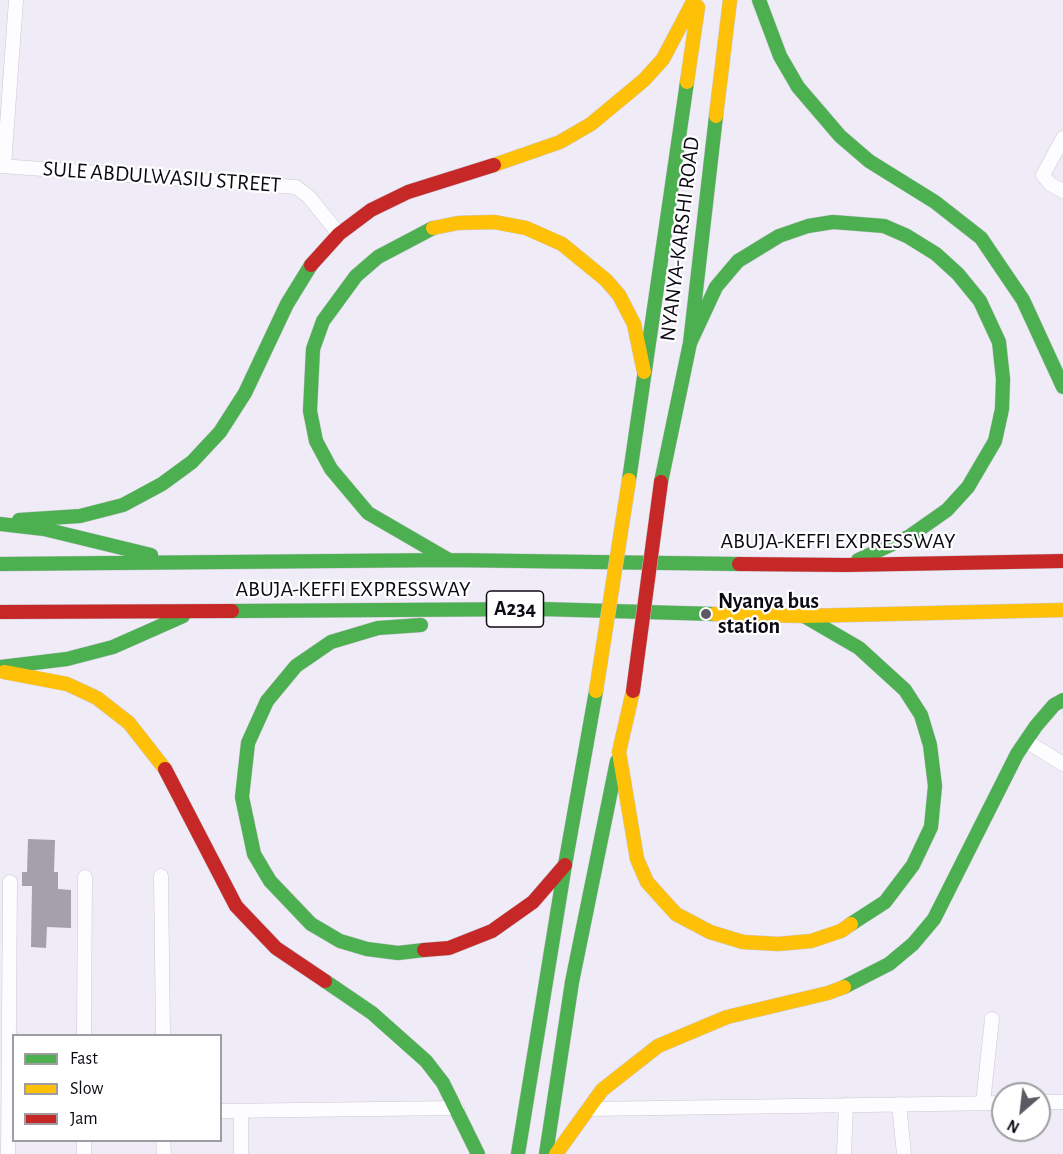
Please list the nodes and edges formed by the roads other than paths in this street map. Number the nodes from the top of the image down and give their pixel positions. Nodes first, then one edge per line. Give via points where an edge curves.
1 (16, 0) edge
2 (694, 0) edge
3 (699, 0) edge
4 (730, 0) edge
5 (759, 0) edge
6 (1063, 138) edge
7 (2, 166) edge
8 (1063, 191) edge
9 (339, 234) junction
10 (690, 343) junction
11 (644, 372) junction
12 (1063, 387) edge
13 (0, 523) edge
14 (1063, 549) edge
15 (1029, 560) junction
16 (449, 561) junction
17 (1063, 561) edge
18 (180, 563) junction
19 (0, 564) edge
20 (846, 565) junction
21 (542, 609) junction
22 (1063, 610) edge
23 (194, 611) junction
24 (1031, 611) junction
25 (0, 612) edge
26 (803, 616) junction
27 (1063, 623) edge
28 (0, 669) edge
29 (1063, 700) edge
30 (1026, 741) junction
31 (619, 752) junction
32 (1063, 764) edge
33 (565, 865) junction
34 (161, 876) dead end
35 (85, 877) dead end
36 (10, 882) dead end
37 (992, 1019) dead end
38 (84, 1034) edge
39 (163, 1034) edge
40 (983, 1103) junction
41 (991, 1103) edge
42 (899, 1104) junction
43 (846, 1106) junction
44 (457, 1108) junction
45 (588, 1109) junction
46 (222, 1111) edge
47 (242, 1111) junction
48 (7, 1114) edge
49 (8, 1154) edge
50 (242, 1154) edge
51 (477, 1154) edge
52 (518, 1154) edge
53 (546, 1154) edge
54 (556, 1154) edge
55 (844, 1154) edge
56 (904, 1154) edge

1 - 7 street
2 - 9 main road via 663,59 645,80 591,124 560,142 518,158 408,192 371,210
3 - 11 main road, NYANYA-KARSHI ROAD
4 - 10 main road, NYANYA-KARSHI ROAD
5 - 12 main road via 780,56 798,87 840,136 869,161 935,202 981,238 1023,300
6 - 8 street via 1043,176
7 - 9 street, SULE ABDULWASIU STREET via 296,187
9 - 13 main road via 314,260 287,304 244,393 220,432 192,462 123,505 80,516
10 - 20 main road via 716,287 738,261 779,236 833,222 884,226 907,236 936,254 980,300 999,342 1003,379 995,441 984,463 968,487 931,522 910,536
10 - 31 main road, NYANYA-KARSHI ROAD, bridge via 661,482 633,691
11 - 16 main road via 634,324 619,296 588,263 562,244 526,228 494,222 426,229 378,257 356,276 323,321 314,350 310,411 316,441 331,469 368,513
11 - 33 main road, NYANYA-KARSHI ROAD, bridge via 596,691
13 - 18 main road via 100,541
14 - 15 main road, ABUJA-KEFFI EXPRESSWAY
15 - 17 main road, ABUJA-KEFFI EXPRESSWAY / A234
15 - 20 main road, ABUJA-KEFFI EXPRESSWAY / A234
16 - 18 main road, ABUJA-KEFFI EXPRESSWAY / A234
16 - 20 main road, ABUJA-KEFFI EXPRESSWAY / A234
18 - 19 main road, ABUJA-KEFFI EXPRESSWAY / A234
21 - 23 main road, ABUJA-KEFFI EXPRESSWAY / A234
21 - 26 main road, ABUJA-KEFFI EXPRESSWAY / A234
21 - 33 main road via 477,621 378,628 351,634 312,653 282,680 256,721 243,770 243,797 254,854 270,881 311,924 340,941 367,949 398,953 449,948 474,939 518,915
22 - 24 main road, ABUJA-KEFFI EXPRESSWAY / A234
23 - 25 main road, ABUJA-KEFFI EXPRESSWAY / A234
23 - 28 main road via 112,646 67,659
24 - 26 main road, ABUJA-KEFFI EXPRESSWAY / A234
24 - 27 main road, ABUJA-KEFFI EXPRESSWAY
26 - 31 main road via 859,648 905,690 921,715 930,746 935,786 931,827 913,865 885,902 841,931 811,941 778,944 732,939 676,914 647,882 637,859
28 - 44 main road via 67,684 97,698 129,723 162,763 236,906 276,948 403,1038 443,1083
29 - 30 main road via 1054,705
30 - 32 street
30 - 45 main road via 934,920 913,944 861,980 828,993 727,1017 658,1046 602,1090
31 - 53 main road, NYANYA-KARSHI ROAD via 572,982
33 - 52 main road, NYANYA-KARSHI ROAD
34 - 39 street
35 - 38 street
36 - 48 street
37 - 40 street
40 - 41 street
40 - 42 street
42 - 43 street
42 - 56 street
43 - 45 street
43 - 55 street
44 - 47 street
44 - 51 main road
45 - 54 main road
46 - 47 street
47 - 50 street
48 - 49 street

